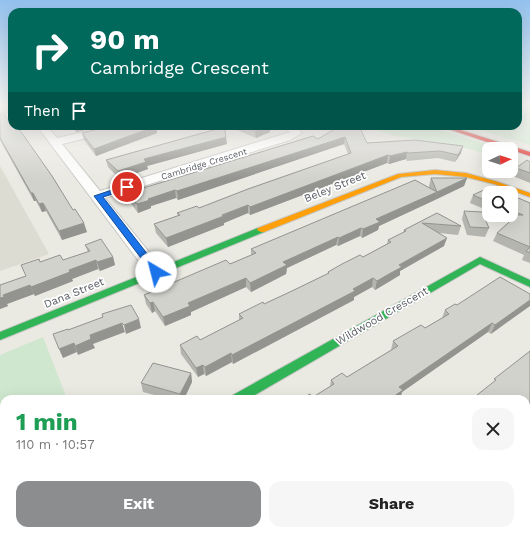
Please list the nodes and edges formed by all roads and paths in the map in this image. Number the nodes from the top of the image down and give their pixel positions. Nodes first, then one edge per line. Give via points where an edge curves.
1 (45, 130) edge
2 (106, 130) edge
3 (294, 130) edge
4 (455, 130) edge
5 (55, 142) junction
6 (530, 154) edge
7 (530, 195) edge
8 (98, 196) junction
9 (156, 272) junction
10 (530, 284) edge
11 (0, 336) edge
12 (244, 395) edge

1 - 5 street
2 - 5 street
3 - 8 street, Cambridge Crescent via 297,133 286,138
4 - 6 street
5 - 8 street
7 - 9 street, Beley Street via 490,180 461,173 419,172 400,175
8 - 9 street
9 - 11 street, Dana Street
10 - 12 street, Wildwood Crescent via 480,260

